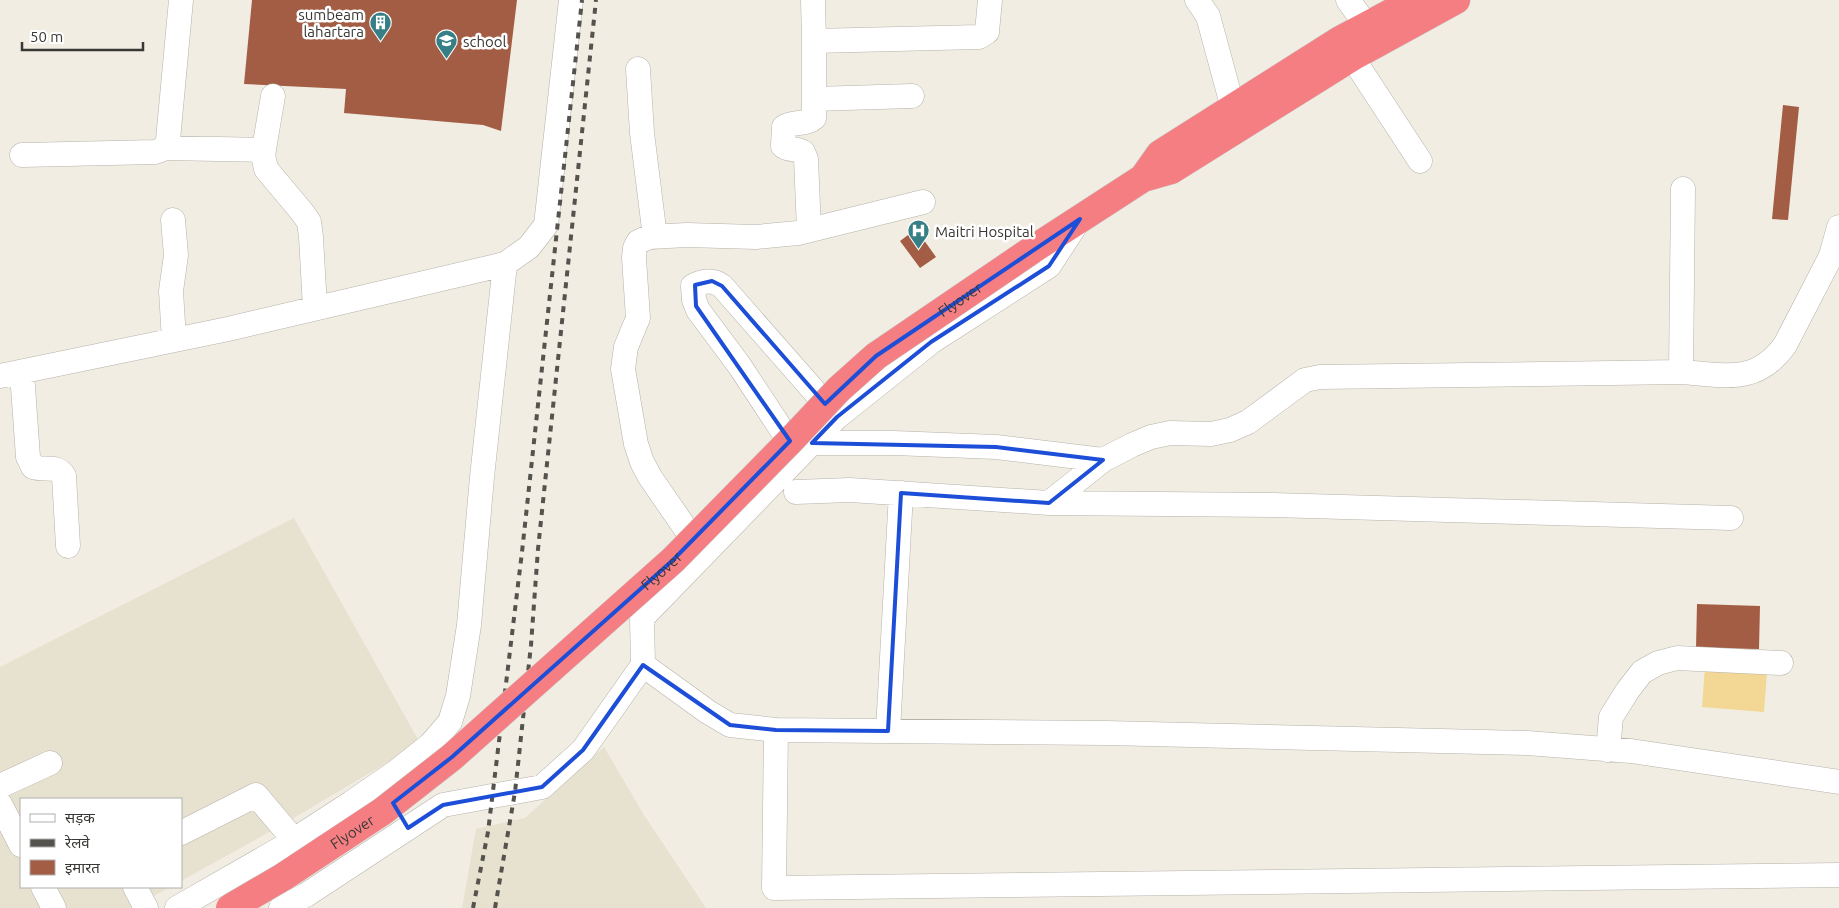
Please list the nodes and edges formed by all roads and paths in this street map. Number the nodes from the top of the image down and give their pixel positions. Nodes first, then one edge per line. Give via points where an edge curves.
1 (181, 0) edge
2 (571, 0) edge
3 (813, 0) edge
4 (990, 0) edge
5 (1348, 0) edge
6 (1415, 0) edge
7 (1456, 0) edge
8 (1202, 2) edge
9 (1366, 25) junction
10 (814, 40) junction
11 (1352, 57) junction
12 (638, 69) dead end
13 (273, 96) dead end
14 (912, 96) dead end
15 (814, 99) junction
16 (1233, 108) junction
17 (166, 148) junction
18 (264, 150) junction
19 (22, 155) dead end
20 (1420, 161) dead end
21 (1143, 178) junction
22 (1683, 189) dead end
23 (923, 202) dead end
24 (1080, 219) junction
25 (173, 220) dead end
26 (1839, 227) edge
27 (809, 230) junction
28 (655, 237) junction
29 (505, 264) junction
30 (316, 308) junction
31 (174, 340) junction
32 (1681, 372) junction
33 (11, 374) edge
34 (837, 418) junction
35 (806, 450) junction
36 (1103, 460) junction
37 (796, 492) dead end
38 (901, 493) junction
39 (1049, 503) junction
40 (1731, 518) dead end
41 (68, 546) dead end
42 (705, 556) junction
43 (1781, 663) dead end
44 (643, 665) junction
45 (776, 730) junction
46 (888, 731) junction
47 (1608, 750) junction
48 (50, 763) dead end
49 (1839, 782) edge
50 (380, 783) junction
51 (0, 786) edge
52 (0, 804) edge
53 (408, 828) junction
54 (182, 832) edge
55 (301, 835) junction
56 (20, 842) edge
57 (1839, 876) edge
58 (44, 888) edge
59 (136, 888) edge
60 (54, 908) edge
61 (146, 908) edge
62 (176, 908) edge
63 (230, 908) edge
64 (281, 908) edge

1 - 17 street
2 - 29 street via 546,225 529,247
3 - 10 street
4 - 10 street via 987,32 979,37
5 - 9 street
6 - 9 highway
7 - 11 highway
8 - 16 street
9 - 16 highway
10 - 15 street
11 - 20 street
11 - 21 highway via 1170,170
12 - 28 street
13 - 18 street
14 - 15 street
15 - 27 street via 814,118 784,127 783,146 788,150 798,149 806,159
16 - 21 highway via 1160,154
17 - 18 street
17 - 19 street via 155,152
18 - 30 street via 266,169 308,222
21 - 24 highway, Flyover
22 - 32 street
23 - 27 street
24 - 34 street via 1049,266 931,342
24 - 63 highway, Flyover, bridge via 876,356 839,389 673,560 452,757 383,812
25 - 31 street via 176,255 171,291
26 - 32 street via 1831,256 1785,345 1775,358 1748,374
27 - 28 street via 756,237
28 - 42 street via 643,239 635,248 638,318 626,347 623,369 642,462
29 - 30 street
29 - 50 street via 469,625 458,696 450,722 430,745
30 - 31 street
31 - 33 street
32 - 36 street via 1320,377 1305,380 1248,422 1230,430 1151,437
33 - 41 street via 32,467 58,470 64,476
34 - 35 street
34 - 35 street via 722,286 712,281 693,286 698,310
35 - 36 street via 894,443 996,447
35 - 42 street
36 - 39 street
37 - 38 street via 850,490
38 - 39 street
38 - 46 street
39 - 40 street
42 - 44 street via 642,618
43 - 47 street via 1677,658 1658,663 1642,672 1612,717
44 - 45 street via 730,725
44 - 53 street via 583,750 542,787 443,805
45 - 46 street
45 - 57 street via 774,888
46 - 47 street via 1527,743
47 - 49 street
48 - 51 street
50 - 53 street
50 - 55 street
52 - 56 street
53 - 64 street
54 - 55 street via 256,795
55 - 62 street
58 - 60 street
59 - 61 street

